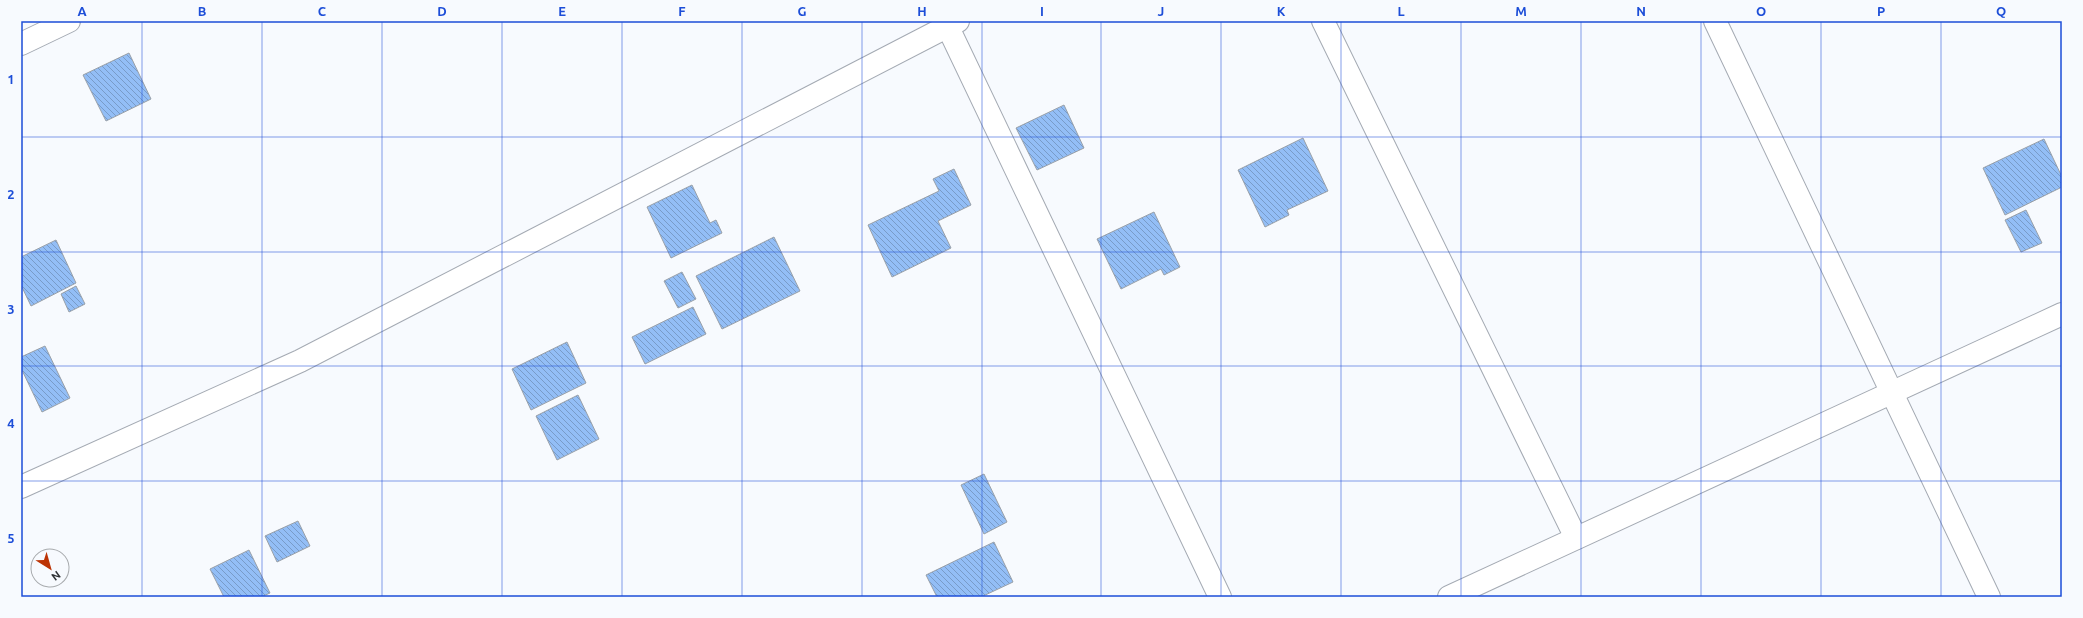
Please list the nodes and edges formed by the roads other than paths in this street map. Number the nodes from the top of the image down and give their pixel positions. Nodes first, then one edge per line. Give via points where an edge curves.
1 (69, 21) edge
2 (1324, 21) edge
3 (1715, 21) edge
4 (950, 23) edge
5 (21, 44) edge
6 (2062, 314) edge
7 (1893, 392) junction
8 (21, 487) edge
9 (1576, 538) junction
10 (1220, 597) edge
11 (1449, 597) edge
12 (1989, 597) edge

1 - 5 street
2 - 9 street
3 - 7 street
4 - 8 street via 300,361
4 - 10 street
6 - 7 street
7 - 9 street
7 - 12 street
9 - 11 street

